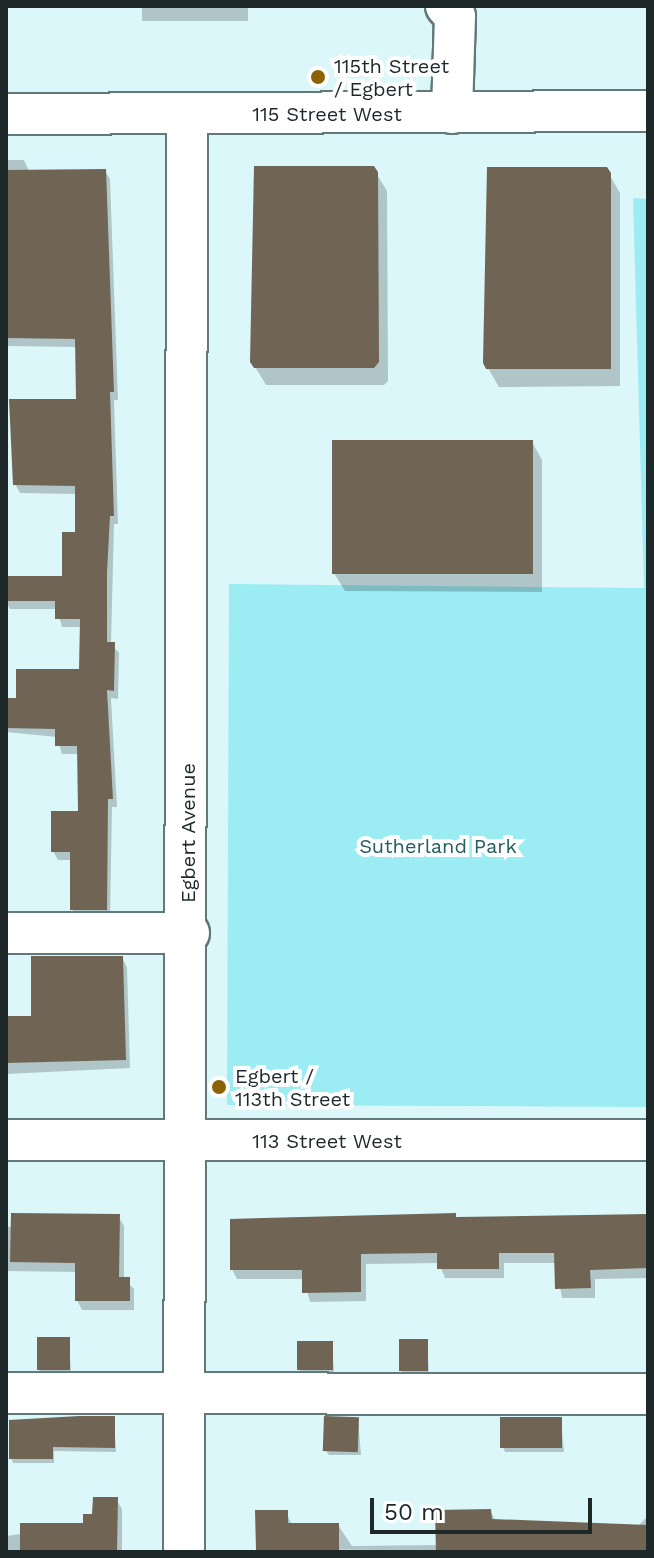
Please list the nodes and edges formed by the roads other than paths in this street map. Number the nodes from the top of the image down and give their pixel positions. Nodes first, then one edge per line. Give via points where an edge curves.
1 (446, 6) edge
2 (648, 111) edge
3 (452, 113) junction
4 (6, 114) edge
5 (187, 114) junction
6 (6, 933) edge
7 (189, 933) junction
8 (6, 1140) edge
9 (648, 1140) edge
10 (185, 1141) junction
11 (184, 1392) junction
12 (6, 1393) edge
13 (648, 1394) edge
14 (184, 1552) edge

1 - 3 street via 455,16
2 - 3 street, 115 Street West
3 - 5 street, 115 Street West
4 - 5 street, 115 Street West
5 - 7 street, Egbert Avenue
6 - 7 street
7 - 10 street, Egbert Avenue
8 - 10 street, 113 Street West
9 - 10 street, 113 Street West
10 - 11 street, Egbert Avenue
11 - 12 street
11 - 13 street
11 - 14 street, Egbert Avenue

